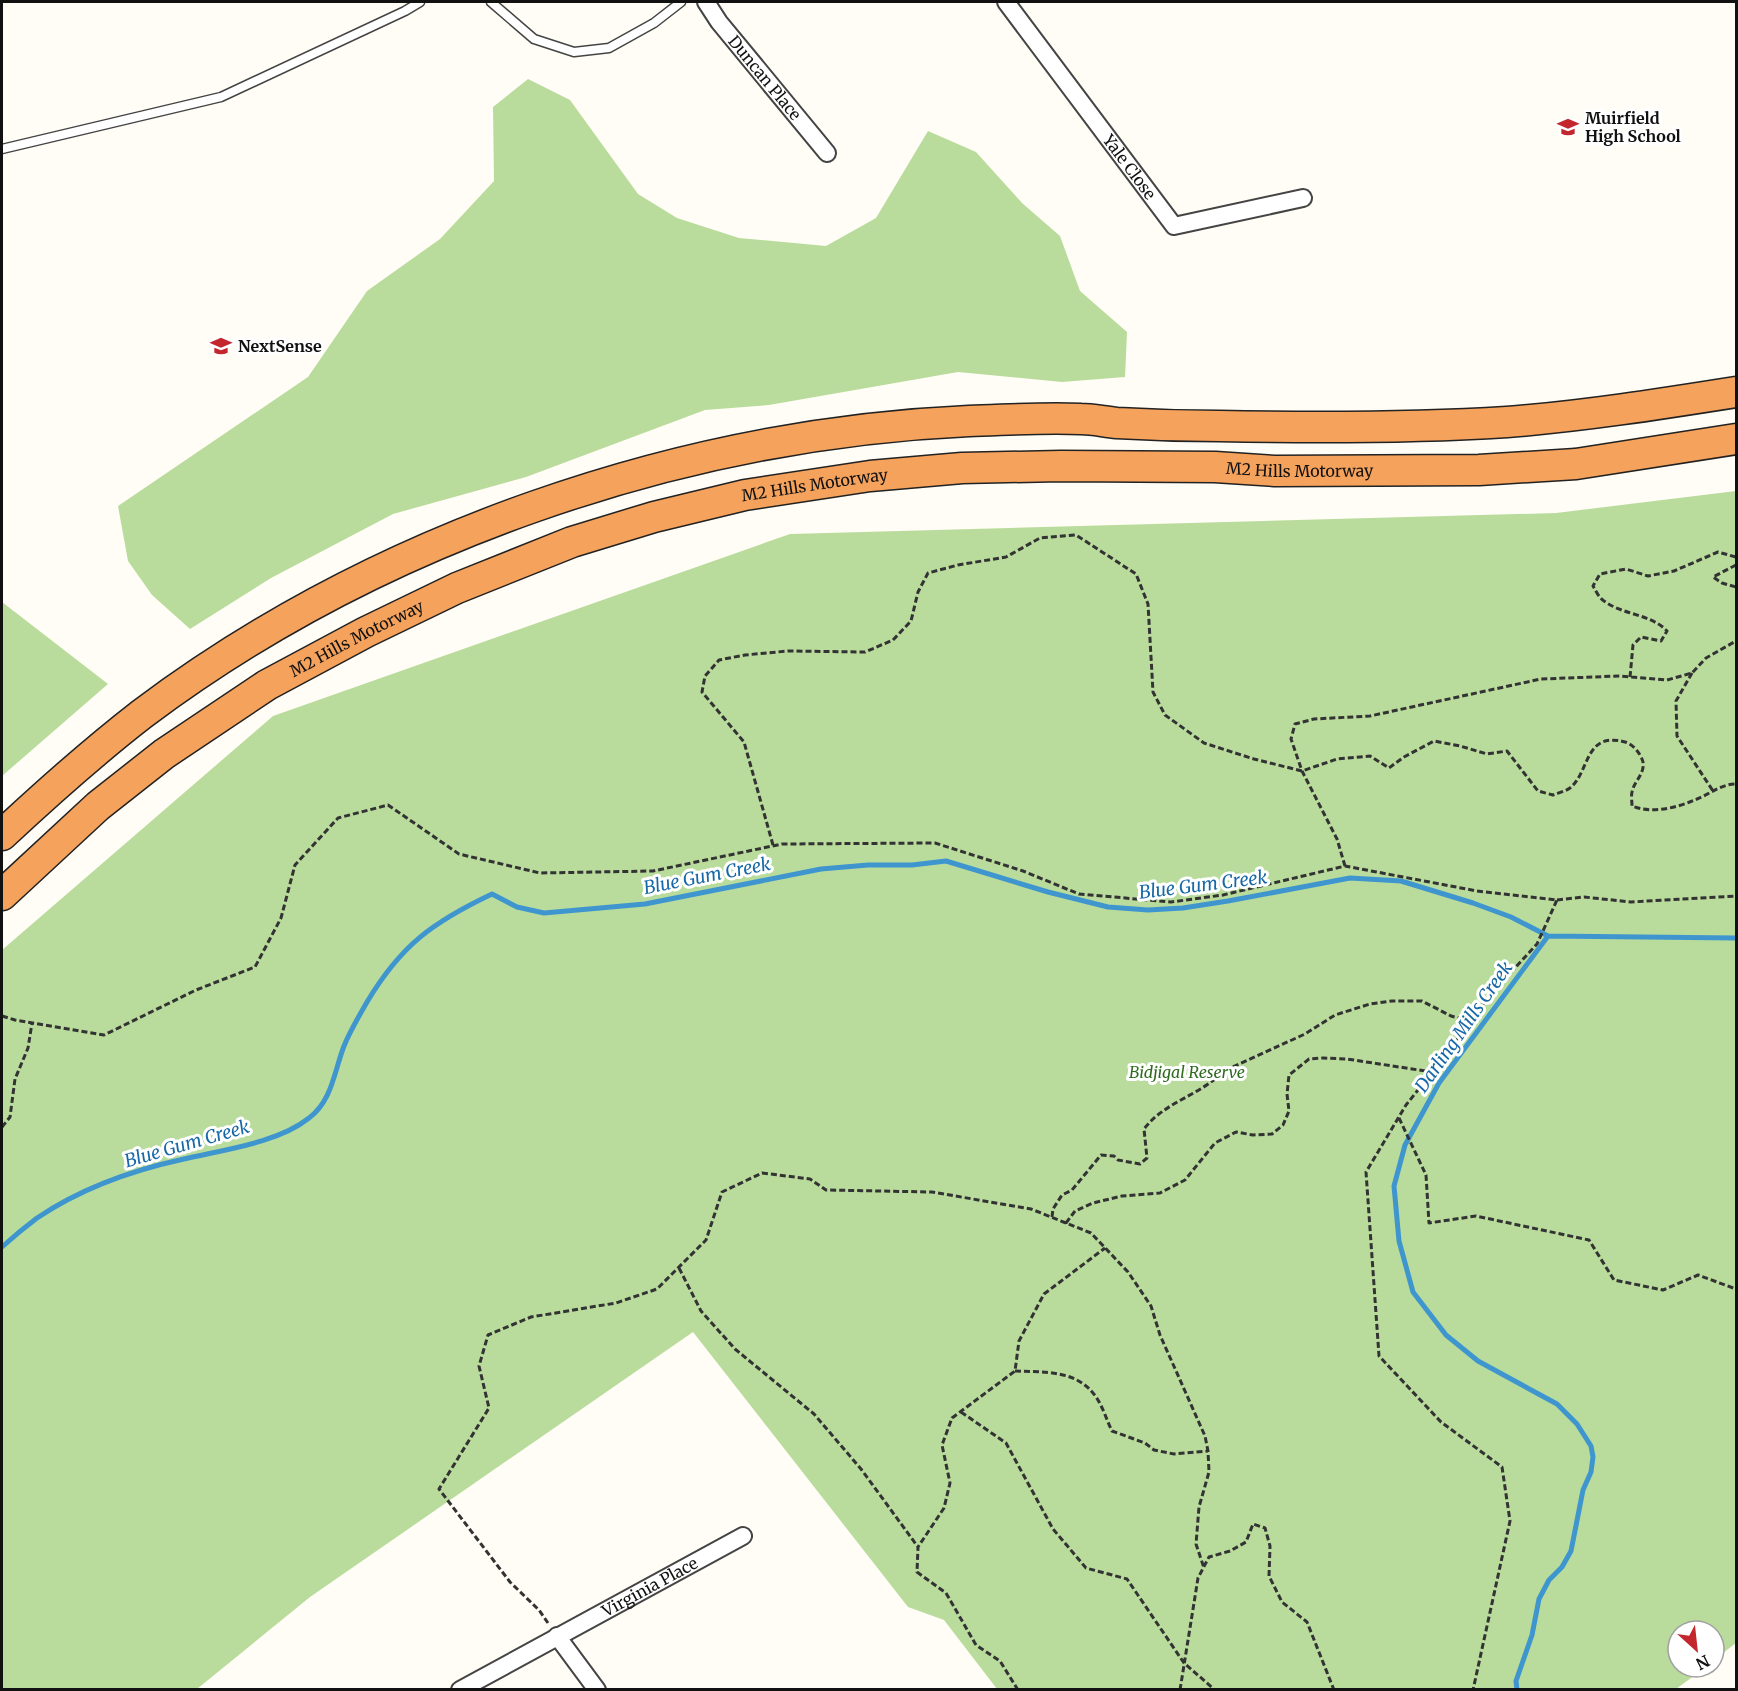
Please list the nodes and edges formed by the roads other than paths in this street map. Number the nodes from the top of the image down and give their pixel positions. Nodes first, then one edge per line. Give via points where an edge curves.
1 (420, 2) edge
2 (491, 2) edge
3 (681, 2) edge
4 (706, 2) edge
5 (1006, 2) edge
6 (2, 149) edge
7 (826, 153) dead end
8 (1303, 198) dead end
9 (1737, 392) edge
10 (1737, 439) edge
11 (2, 835) edge
12 (8, 889) edge
13 (743, 1536) dead end
14 (557, 1636) junction
15 (460, 1689) edge
16 (597, 1689) edge

1 - 6 lane via 221,97
2 - 3 lane via 534,39 574,52 609,48 654,23
4 - 7 street, Duncan Place via 718,22
5 - 8 street, Yale Close via 1174,226
9 - 11 highway via 1507,422 1371,426 1217,426 1080,419 966,422 854,430 661,467 574,493 462,534 368,577 278,625 144,712 80,762
10 - 12 highway, M2 Hills Motorway via 1576,464 1479,470 962,468 870,476 745,495 654,517 572,542 457,588 267,685 131,780
13 - 14 street, Virginia Place
14 - 15 street, Virginia Place
14 - 16 street

